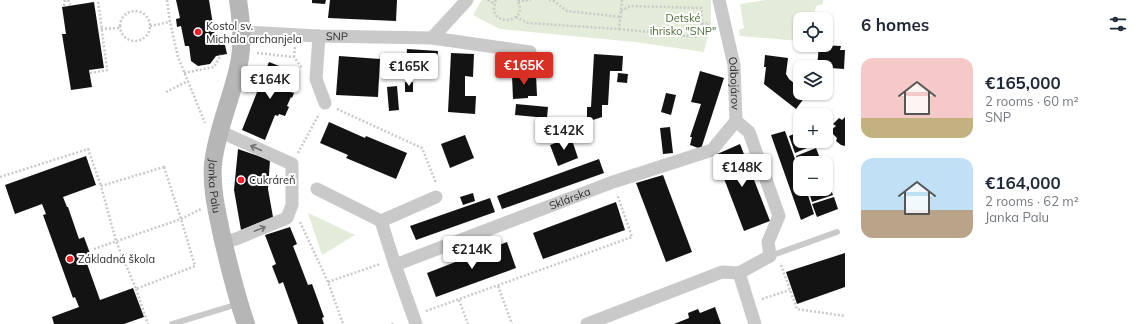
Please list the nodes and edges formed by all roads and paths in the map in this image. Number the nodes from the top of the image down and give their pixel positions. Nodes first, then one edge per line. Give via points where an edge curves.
1 (65, 0) edge
2 (68, 0) edge
3 (98, 0) edge
4 (167, 0) edge
5 (238, 0) edge
6 (467, 0) edge
7 (488, 0) edge
8 (496, 0) edge
9 (531, 0) edge
10 (549, 0) edge
11 (622, 0) edge
12 (719, 0) edge
13 (518, 1) edge
14 (495, 4) junction
15 (70, 5) dead end
16 (64, 6) dead end
17 (621, 12) junction
18 (516, 17) junction
19 (621, 17) junction
20 (170, 22) junction
21 (702, 23) junction
22 (150, 26) junction
23 (725, 26) junction
24 (120, 28) junction
25 (101, 29) junction
26 (620, 29) junction
27 (242, 32) junction
28 (318, 36) junction
29 (432, 38) junction
30 (530, 52) dead end
31 (253, 53) dead end
32 (221, 55) dead end
33 (90, 73) dead end
34 (184, 73) junction
35 (316, 79) junction
36 (188, 81) junction
37 (165, 92) dead end
38 (325, 103) junction
39 (736, 121) junction
40 (219, 131) junction
41 (292, 164) junction
42 (0, 178) edge
43 (613, 182) junction
44 (101, 186) junction
45 (317, 189) dead end
46 (436, 197) joint
47 (292, 205) junction
48 (203, 207) dead end
49 (181, 219) junction
50 (381, 221) junction
51 (837, 232) dead end
52 (116, 241) junction
53 (224, 242) junction
54 (94, 249) dead end
55 (770, 256) junction
56 (394, 262) junction
57 (739, 273) junction
58 (328, 282) junction
59 (498, 286) junction
60 (136, 289) junction
61 (790, 290) junction
62 (459, 300) junction
63 (239, 304) junction
64 (748, 304) junction
65 (845, 316) edge
66 (415, 320) edge
67 (148, 324) edge
68 (172, 324) edge
69 (246, 324) edge
70 (343, 324) edge
71 (468, 324) edge
72 (512, 324) edge
73 (587, 324) edge
74 (755, 324) edge

1 - 16 path
2 - 15 path
3 - 25 path
4 - 20 path
5 - 27 main road, Janka Palu
6 - 29 street
7 - 14 path
8 - 14 path
9 - 13 path
10 - 19 path via 567,11
11 - 17 path
12 - 23 street, Odbojárov
13 - 18 path via 520,8
14 - 18 path via 495,13 501,19 510,20
17 - 19 path
17 - 21 path via 630,6 701,8
18 - 26 path via 528,23
19 - 26 path
20 - 22 path
20 - 34 path
21 - 23 path
21 - 26 path via 698,37
22 - 24 path via 144,38 138,41 125,38
22 - 24 path via 146,15 136,10 122,17
23 - 39 street, Odbojárov via 734,65
24 - 25 path
25 - 33 path via 108,70
27 - 28 street, SNP
27 - 40 main road, Janka Palu via 240,59
28 - 29 street, SNP
28 - 35 street
29 - 30 street, SNP
31 - 35 path via 294,57 308,76
32 - 34 path via 214,67
34 - 36 path
35 - 38 street
36 - 37 path
36 - 40 path via 206,124
38 - 41 path
38 - 46 path via 422,148 441,195
39 - 43 street, Sklárska via 712,150
39 - 55 street, Odbojárov via 749,132 779,216 768,242
41 -> 40 street
40 - 53 main road, Janka Palu via 213,164 213,185
41 - 47 street
42 - 44 path via 88,149
43 - 56 street, Sklárska
43 - 59 path via 632,237
44 - 49 path via 164,167
44 - 52 path
45 - 50 street
46 - 50 street
53 -> 47 street via 287,218
47 - 58 path
48 - 49 path
49 - 52 path
49 - 60 path via 195,266
50 - 56 street
51 - 55 lane
52 - 54 path
52 - 60 path
53 - 63 main road, Janka Palu
55 - 57 street
55 - 61 path via 780,263
56 - 58 path
56 - 66 street
57 - 64 street
57 - 73 street via 722,272
58 - 70 path
59 - 62 path
59 - 72 path
60 - 67 path
61 - 64 path
61 - 65 path via 797,308
62 - 66 path
62 - 71 path
63 - 68 lane
63 - 69 main road, Janka Palu
64 - 74 street

